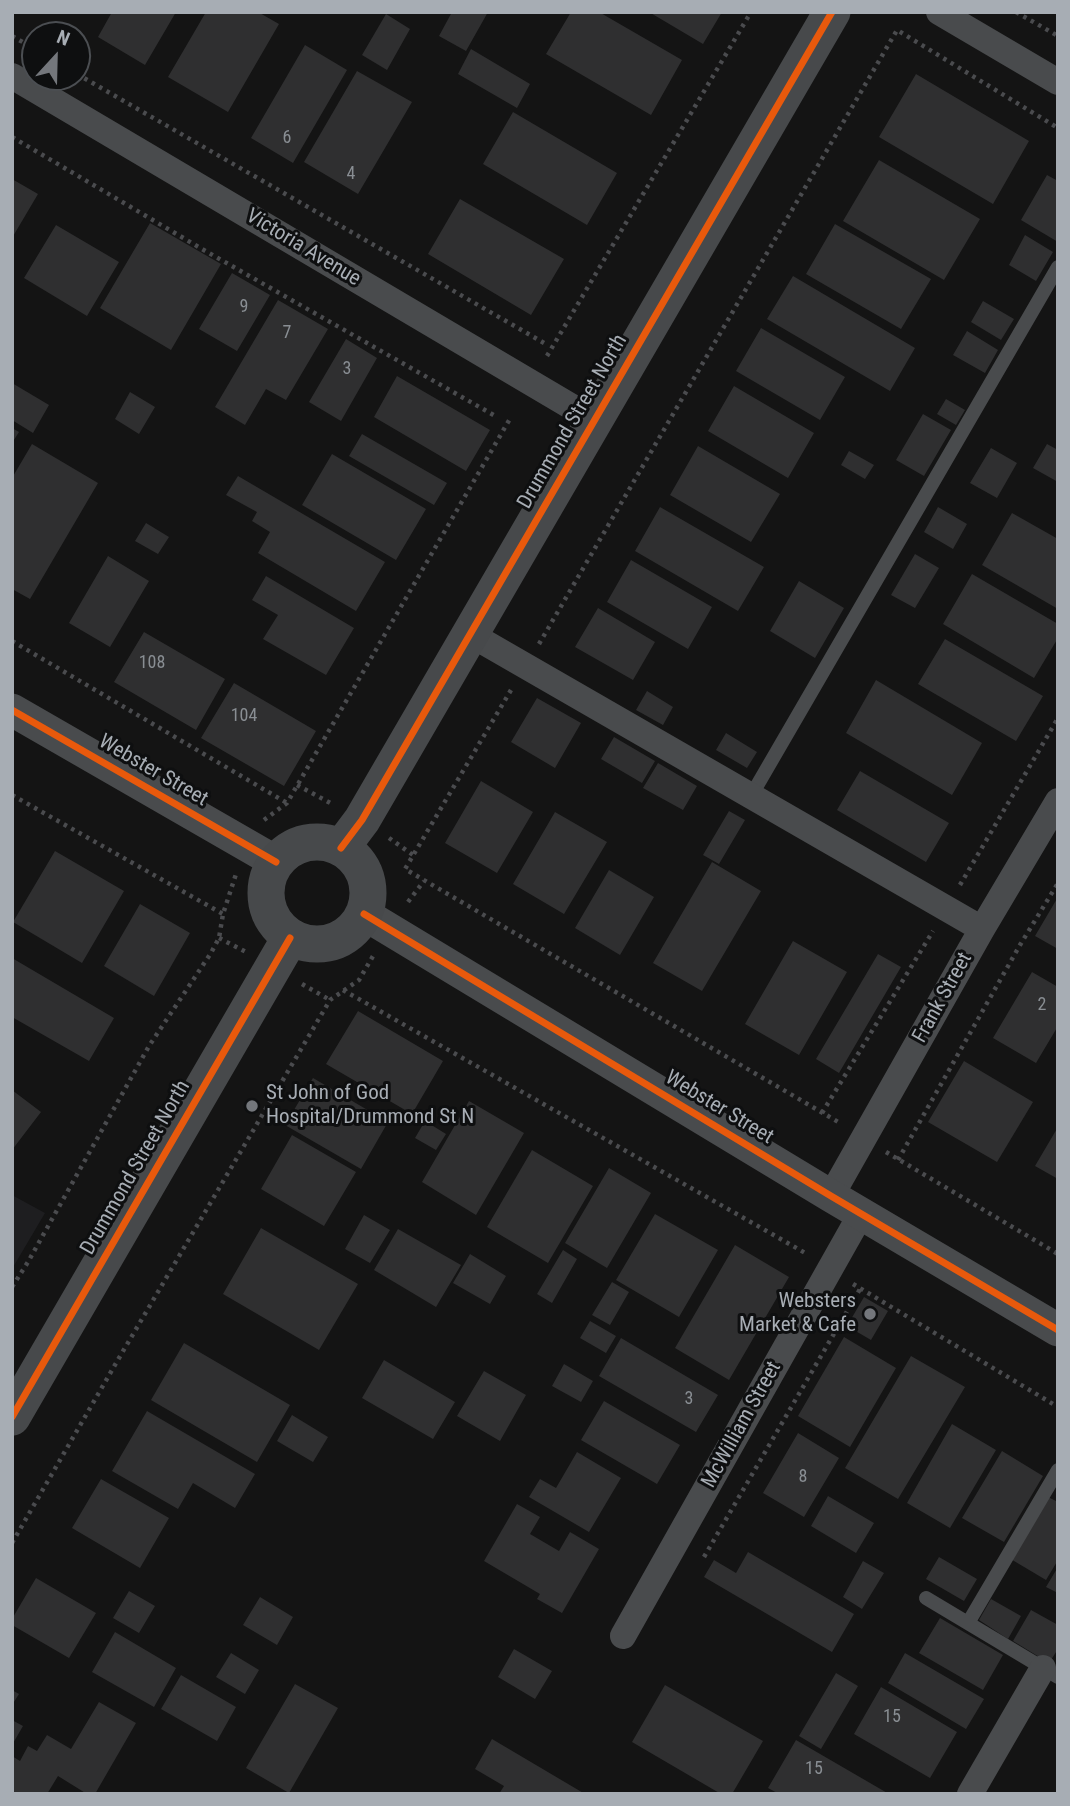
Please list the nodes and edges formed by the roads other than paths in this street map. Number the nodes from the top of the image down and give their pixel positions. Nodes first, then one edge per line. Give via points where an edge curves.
1 (832, 12) edge
2 (939, 12) edge
3 (12, 76) edge
4 (1058, 82) edge
5 (1058, 267) edge
6 (594, 419) junction
7 (470, 634) junction
8 (12, 710) edge
9 (751, 796) junction
10 (1058, 801) edge
11 (341, 848) junction
12 (276, 862) junction
13 (364, 914) junction
14 (982, 929) junction
15 (290, 938) junction
16 (831, 1196) junction
17 (861, 1214) junction
18 (1058, 1330) edge
19 (12, 1417) edge
20 (1058, 1470) edge
21 (926, 1598) dead end
22 (968, 1623) junction
23 (622, 1636) dead end
24 (1050, 1673) edge
25 (970, 1794) edge

1 - 6 main road, Drummond Street North
2 - 4 street
3 - 6 street, Victoria Avenue
5 - 9 lane
6 - 7 main road, Drummond Street North
7 - 9 street
7 - 11 main road, Drummond Street North via 362,820
8 - 12 street, Webster Street
9 - 14 street
10 - 14 street, Frank Street
11 - 12 main road via 305,843
11 - 13 main road via 356,860 365,877 369,895
12 - 15 main road via 265,895 277,927
13 - 15 main road via 352,932 333,943 311,945
13 - 16 street, Webster Street
14 - 16 street, Frank Street
15 - 19 main road, Drummond Street North
16 - 17 street, Webster Street
17 - 18 street, Webster Street
17 - 23 street, McWilliam Street
20 - 22 lane
21 - 22 lane
22 - 24 lane
24 - 25 street

